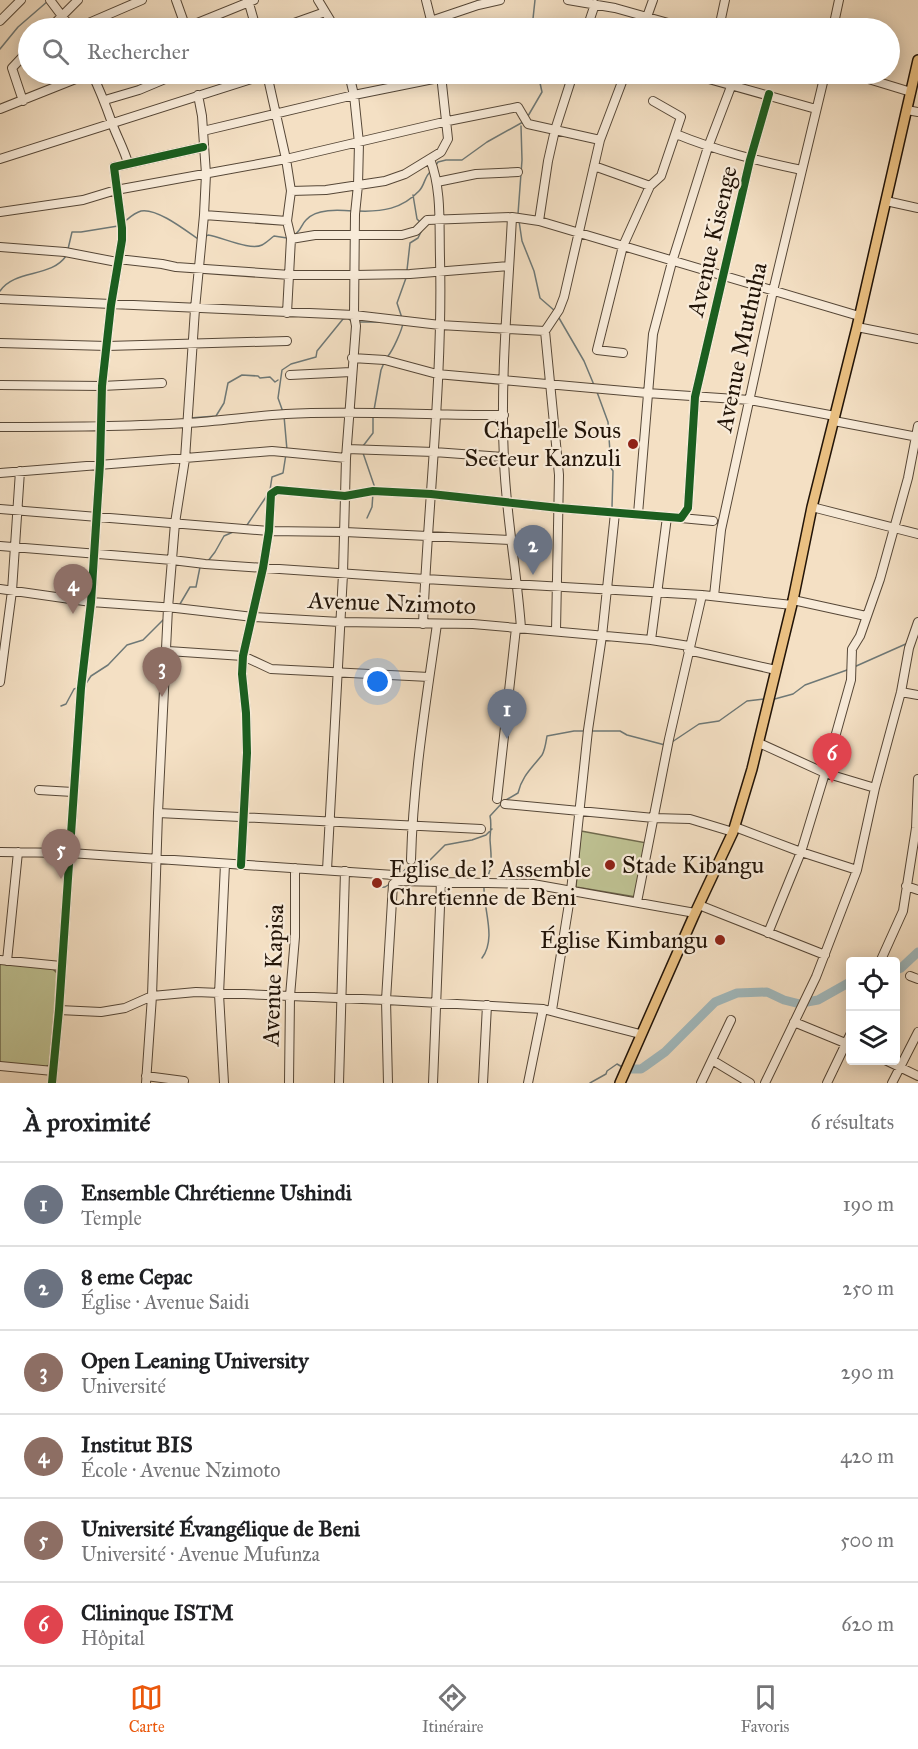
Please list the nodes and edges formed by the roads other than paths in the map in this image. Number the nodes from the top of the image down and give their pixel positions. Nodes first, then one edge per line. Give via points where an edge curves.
1 (21, 0) edge
2 (50, 0) edge
3 (78, 0) edge
4 (142, 0) edge
5 (176, 0) edge
6 (318, 0) edge
7 (426, 0) edge
8 (500, 0) edge
9 (568, 0) edge
10 (653, 0) edge
11 (726, 0) edge
12 (839, 0) edge
13 (250, 1) edge
14 (584, 1) edge
15 (477, 3) edge
16 (595, 4) junction
17 (325, 12) junction
18 (62, 15) junction
19 (59, 18) edge
20 (64, 18) edge
21 (100, 18) edge
22 (182, 18) edge
23 (210, 18) edge
24 (254, 18) edge
25 (308, 18) edge
26 (329, 18) edge
27 (430, 18) edge
28 (446, 18) edge
29 (590, 18) edge
30 (647, 18) joint
31 (722, 18) edge
32 (835, 18) edge
33 (0, 21) edge
34 (918, 60) edge
35 (18, 62) edge
36 (65, 84) edge
37 (96, 84) edge
38 (153, 84) edge
39 (234, 84) edge
40 (270, 84) edge
41 (351, 84) edge
42 (404, 84) edge
43 (442, 84) edge
44 (570, 84) edge
45 (621, 84) edge
46 (732, 84) joint
47 (822, 84) edge
48 (885, 84) edge
49 (911, 92) junction
50 (769, 94) junction
51 (198, 95) junction
52 (354, 95) junction
53 (105, 100) junction
54 (23, 101) junction
55 (653, 101) dead end
56 (0, 109) edge
57 (816, 109) junction
58 (907, 110) junction
59 (918, 112) edge
60 (277, 114) junction
61 (448, 122) junction
62 (112, 123) junction
63 (555, 129) junction
64 (203, 131) junction
65 (676, 134) junction
66 (600, 140) junction
67 (358, 143) junction
68 (203, 147) junction
69 (708, 147) junction
70 (0, 159) edge
71 (286, 159) junction
72 (750, 160) junction
73 (128, 163) junction
74 (433, 165) junction
75 (594, 166) junction
76 (802, 170) junction
77 (518, 172) dead end
78 (206, 174) junction
79 (437, 182) junction
80 (358, 185) junction
81 (650, 186) junction
82 (116, 190) junction
83 (291, 191) junction
84 (886, 201) junction
85 (918, 208) edge
86 (0, 212) edge
87 (204, 215) junction
88 (516, 217) junction
89 (439, 220) junction
90 (287, 221) junction
91 (539, 221) junction
92 (580, 232) junction
93 (354, 236) junction
94 (291, 239) junction
95 (623, 246) junction
96 (0, 247) edge
97 (117, 261) junction
98 (672, 262) junction
99 (509, 266) junction
100 (198, 269) junction
101 (440, 272) junction
102 (290, 275) junction
103 (355, 275) junction
104 (723, 277) junction
105 (773, 291) junction
106 (0, 299) edge
107 (111, 305) junction
108 (195, 309) junction
109 (287, 313) junction
110 (859, 316) junction
111 (355, 320) junction
112 (440, 325) junction
113 (857, 327) junction
114 (505, 328) junction
115 (545, 331) junction
116 (918, 339) edge
117 (287, 341) dead end
118 (192, 342) junction
119 (0, 343) edge
120 (107, 346) junction
121 (622, 353) dead end
122 (352, 358) junction
123 (351, 372) junction
124 (437, 374) junction
125 (290, 375) dead end
126 (504, 381) junction
127 (162, 383) dead end
128 (551, 384) junction
129 (0, 385) edge
130 (102, 386) junction
131 (647, 393) junction
132 (695, 397) junction
133 (750, 400) junction
134 (351, 412) junction
135 (504, 415) junction
136 (436, 416) junction
137 (835, 419) junction
138 (188, 423) junction
139 (918, 426) edge
140 (0, 427) edge
141 (101, 427) junction
142 (917, 437) edge
143 (346, 449) junction
144 (434, 452) junction
145 (504, 457) junction
146 (346, 458) junction
147 (185, 459) junction
148 (100, 464) junction
149 (20, 471) junction
150 (0, 473) edge
151 (431, 494) junction
152 (345, 496) junction
153 (506, 502) junction
154 (812, 507) junction
155 (559, 508) junction
156 (0, 509) edge
157 (17, 510) junction
158 (615, 513) junction
159 (638, 514) junction
160 (97, 516) junction
161 (667, 517) junction
162 (681, 518) junction
163 (713, 521) dead end
164 (176, 523) junction
165 (895, 526) junction
166 (269, 531) junction
167 (345, 532) junction
168 (918, 534) edge
169 (429, 537) junction
170 (511, 540) junction
171 (0, 546) edge
172 (15, 547) junction
173 (94, 554) junction
174 (172, 560) junction
175 (263, 568) junction
176 (343, 574) junction
177 (425, 579) junction
178 (518, 583) junction
179 (557, 586) junction
180 (0, 589) edge
181 (606, 589) junction
182 (12, 591) junction
183 (658, 593) junction
184 (702, 595) junction
185 (714, 596) junction
186 (91, 602) junction
187 (792, 603) junction
188 (175, 608) junction
189 (866, 616) junction
190 (253, 617) junction
191 (340, 622) junction
192 (918, 622) edge
193 (423, 624) junction
194 (438, 624) junction
195 (518, 628) junction
196 (556, 631) junction
197 (602, 636) junction
198 (651, 640) junction
199 (913, 644) edge
200 (689, 648) junction
201 (168, 651) junction
202 (243, 656) junction
203 (776, 670) junction
204 (337, 673) junction
205 (429, 677) junction
206 (0, 678) edge
207 (902, 693) junction
208 (918, 695) edge
209 (759, 743) junction
210 (825, 773) junction
211 (918, 779) edge
212 (875, 788) junction
213 (39, 790) dead end
214 (74, 792) junction
215 (497, 799) dead end
216 (505, 804) dead end
217 (580, 812) junction
218 (158, 813) junction
219 (243, 817) junction
220 (654, 818) junction
221 (330, 822) junction
222 (412, 825) junction
223 (481, 829) dead end
224 (734, 830) junction
225 (0, 852) edge
226 (18, 852) junction
227 (801, 852) junction
228 (70, 853) junction
229 (157, 859) junction
230 (411, 860) dead end
231 (225, 864) junction
232 (241, 865) junction
233 (295, 868) junction
234 (327, 870) junction
235 (857, 870) junction
236 (345, 871) junction
237 (397, 880) junction
238 (441, 882) junction
239 (906, 886) junction
240 (918, 890) edge
241 (571, 891) junction
242 (637, 902) junction
243 (697, 909) junction
244 (768, 933) junction
245 (825, 955) junction
246 (882, 957) edge
247 (4, 961) edge
248 (61, 966) junction
249 (219, 994) junction
250 (152, 996) junction
251 (290, 996) junction
252 (341, 1000) junction
253 (386, 1000) junction
254 (436, 1004) junction
255 (487, 1005) junction
256 (543, 1009) junction
257 (59, 1010) junction
258 (552, 1010) junction
259 (731, 1020) dead end
260 (794, 1022) junction
261 (918, 1032) edge
262 (640, 1034) junction
263 (846, 1043) edge
264 (846, 1048) edge
265 (712, 1060) junction
266 (896, 1065) edge
267 (0, 1066) edge
268 (900, 1067) junction
269 (53, 1071) junction
270 (918, 1076) edge
271 (146, 1080) edge
272 (184, 1081) dead end
273 (52, 1083) edge
274 (224, 1083) edge
275 (289, 1083) edge
276 (339, 1083) edge
277 (388, 1083) edge
278 (433, 1083) edge
279 (483, 1083) edge
280 (528, 1083) edge
281 (620, 1083) edge
282 (701, 1083) edge
283 (750, 1083) edge
284 (765, 1083) edge
285 (827, 1083) edge
286 (892, 1083) edge

1 - 33 street
2 - 18 street
3 - 18 street
4 - 21 street
5 - 22 street
6 - 17 street
7 - 27 street
8 - 15 street
9 - 14 street
10 - 30 street
11 - 31 street
12 - 32 street
13 - 23 street
13 - 24 street
14 - 16 street
15 - 28 street
16 - 29 street
16 - 30 street
17 - 25 street
17 - 26 street
18 - 19 street
18 - 20 street
34 - 49 main road
35 - 54 street via 12,68
36 - 54 street
37 - 53 street
38 - 53 street
39 - 51 street
40 - 60 street
41 - 52 street
42 - 52 street
43 - 61 street
44 - 63 street
45 - 66 street
46 - 50 street
46 - 69 street
47 - 57 street, Avenue Muthuha
48 - 49 street
49 - 58 main road
50 - 57 street
50 - 72 street, Avenue Kisenge
51 - 62 street
51 - 64 street
52 - 60 street
52 - 67 street
53 - 62 street
54 - 56 street
55 - 65 street via 681,117
57 - 76 street, Avenue Muthuha
58 - 59 street
58 - 84 main road
60 - 64 street
60 - 71 street
61 - 63 street via 518,107 524,120
61 - 67 street
61 - 74 street via 447,145
62 - 70 street
62 - 73 street
63 - 66 street
63 - 91 street
64 - 68 street
65 - 69 street
65 - 81 street via 661,176
66 - 75 street
67 - 71 street
67 - 80 street
68 - 73 street
68 - 78 street
69 - 72 street
69 - 98 street
71 - 78 street
71 - 83 street
72 - 76 street
72 - 104 street, Avenue Kisenge
73 - 82 street via 114,167
74 - 79 street
74 - 80 street
75 - 81 street
75 - 92 street
76 - 105 street, Avenue Muthuha
77 - 79 street via 476,174
78 - 82 street
78 - 87 street
79 - 89 street
80 - 83 street
80 - 93 street
81 - 95 street
82 - 86 street via 83,200
82 - 97 street via 121,225
83 - 90 street
84 - 85 street
84 - 110 main road
87 - 90 street
87 - 100 street
88 - 89 street
88 - 91 street
88 - 99 street
89 - 93 street via 427,220 416,231 402,235
89 - 101 street
90 - 94 street
91 - 92 street
92 - 95 street
92 - 115 street via 556,313
93 - 94 street
93 - 103 street
94 - 102 street
95 - 98 street
95 - 121 street via 597,350
96 - 97 street
97 - 100 street
97 - 107 street
98 - 104 street
98 - 131 street via 653,334
99 - 101 street
99 - 114 street
100 - 102 street
100 - 108 street
101 - 103 street
101 - 112 street
102 - 103 street
102 - 109 street
103 - 111 street
104 - 105 street
104 - 132 street, Avenue Kisenge
105 - 110 street
105 - 133 street, Avenue Muthuha
106 - 107 street
107 - 108 street
107 - 120 street
108 - 109 street
108 - 118 street
109 - 111 street
110 - 113 main road
111 - 112 street
111 - 122 street
112 - 114 street
112 - 124 street
113 - 116 street
113 - 137 main road
114 - 115 street
114 - 126 street
115 - 128 street
117 - 118 street
118 - 120 street
118 - 138 street
119 - 120 street
120 - 130 street
122 - 123 street
122 - 124 street via 385,360
123 - 125 street
123 - 134 street
124 - 126 street
124 - 136 street
126 - 128 street
126 - 135 street
127 - 130 street
128 - 131 street
128 - 155 street
129 - 130 street
130 - 141 street
131 - 132 street
131 - 159 street
132 - 133 street
132 - 162 street, Avenue Kisenge via 688,508
133 - 137 street
133 - 185 street, Avenue Muthuha via 721,530
134 - 136 street
134 - 138 street
134 - 143 street
135 - 136 street
135 - 145 street
136 - 144 street
137 - 142 street
137 - 154 main road
138 - 141 street
138 - 147 street
139 - 142 street
140 - 141 street
141 - 148 street
142 - 165 street
143 - 144 street
143 - 146 street
144 - 145 street
144 - 151 street
145 - 153 street
146 - 147 street via 272,451
146 - 152 street
147 - 148 street
147 - 164 street
148 - 149 street
148 - 160 street
149 - 150 street
149 - 157 street
151 - 152 street via 374,491
151 - 153 street
151 - 169 street
152 - 166 street via 277,490 271,494
152 - 167 street
153 - 155 street
153 - 170 street
154 - 165 street
154 - 187 main road
155 - 158 street
155 - 179 street
156 - 157 street
157 - 160 street
157 - 172 street
158 - 159 street
158 - 181 street
159 - 161 street
160 - 164 street
160 - 173 street
161 - 162 street
161 - 183 street
162 - 163 street
164 - 166 street
164 - 174 street
165 - 168 street
165 - 189 street
166 - 167 street
166 - 175 street
167 - 169 street
167 - 176 street
169 - 170 street
169 - 177 street
170 - 178 street
171 - 172 street
172 - 173 street
172 - 182 street
173 - 174 street
173 - 186 street
174 - 175 street
174 - 188 street
175 - 176 street
175 - 190 street
176 - 177 street
176 - 191 street
177 - 178 street
177 - 193 street
178 - 179 street
178 - 195 street
179 - 181 street
179 - 196 street
180 - 182 street, Avenue Nzimoto
181 - 183 street
181 - 197 street
182 - 186 street, Avenue Nzimoto
182 - 206 street
183 - 184 street
183 - 198 street
184 - 185 street
184 - 200 street
185 - 187 street
186 - 188 street, Avenue Nzimoto
186 - 214 street
187 - 189 street
187 - 203 main road
188 - 190 street, Avenue Nzimoto
188 - 201 street
189 - 210 street via 852,649 851,680
190 - 191 street, Avenue Nzimoto
190 - 202 street
191 - 193 street, Avenue Nzimoto
191 - 204 street
192 - 199 street
193 - 194 street, Avenue Nzimoto
194 - 195 street, Avenue Nzimoto
194 - 205 street
195 - 196 street, Avenue Nzimoto
195 - 215 street
196 - 197 street, Avenue Nzimoto
197 - 198 street
197 - 217 street
198 - 200 street
199 - 207 street
200 - 203 street
200 - 220 street
201 - 202 street
201 - 218 street
202 - 204 street via 271,669
202 - 219 street via 247,753
203 - 209 main road
204 - 205 street
204 - 221 street
205 - 222 street
207 - 208 street
207 - 212 street
209 - 210 street
209 - 224 main road
210 - 212 street
210 - 227 street
211 - 239 street via 916,828
212 - 235 street
213 - 214 street
214 - 228 street
216 - 217 street
217 - 220 street
217 - 241 street
218 - 219 street
218 - 229 street
219 - 221 street
219 - 232 street
220 - 224 street via 690,819
220 - 242 street
221 - 222 street
221 - 234 street
222 - 223 street
222 - 230 street
224 - 227 street
224 - 243 main road
225 - 226 street
226 - 228 street
226 - 247 street
227 - 235 street
227 - 244 street
228 - 229 street
228 - 248 street
229 - 231 street
229 - 250 street
231 - 232 street
231 - 249 street
232 - 233 street
233 - 234 street
233 - 251 street, Avenue Kapisa
234 - 236 street
235 - 245 street
236 - 237 street via 394,875
236 - 252 street
237 - 238 street
237 - 253 street via 393,884
238 - 241 street via 533,884
238 - 254 street
239 - 240 street
239 - 246 street via 903,910
241 - 242 street
241 - 258 street
242 - 243 street
243 - 244 street
243 - 262 main road
244 - 245 street
245 - 260 street
247 - 248 street
248 - 257 street
249 - 250 street
249 - 251 street
249 - 274 street
250 - 257 street via 125,1008 101,1012
250 - 271 street
251 - 252 street
251 - 275 street, Avenue Kapisa
252 - 253 street
252 - 276 street
253 - 254 street
253 - 277 street
254 - 255 street
254 - 278 street
255 - 256 street
255 - 279 street
256 - 258 street
256 - 280 street
257 - 269 street
258 - 262 street
259 - 265 street
260 - 263 street
260 - 284 street
261 - 268 street
262 - 281 main road
264 - 285 street
265 - 282 street
265 - 283 street
266 - 268 street
267 - 269 street
268 - 270 street
268 - 286 street
269 - 273 street
271 - 272 street

